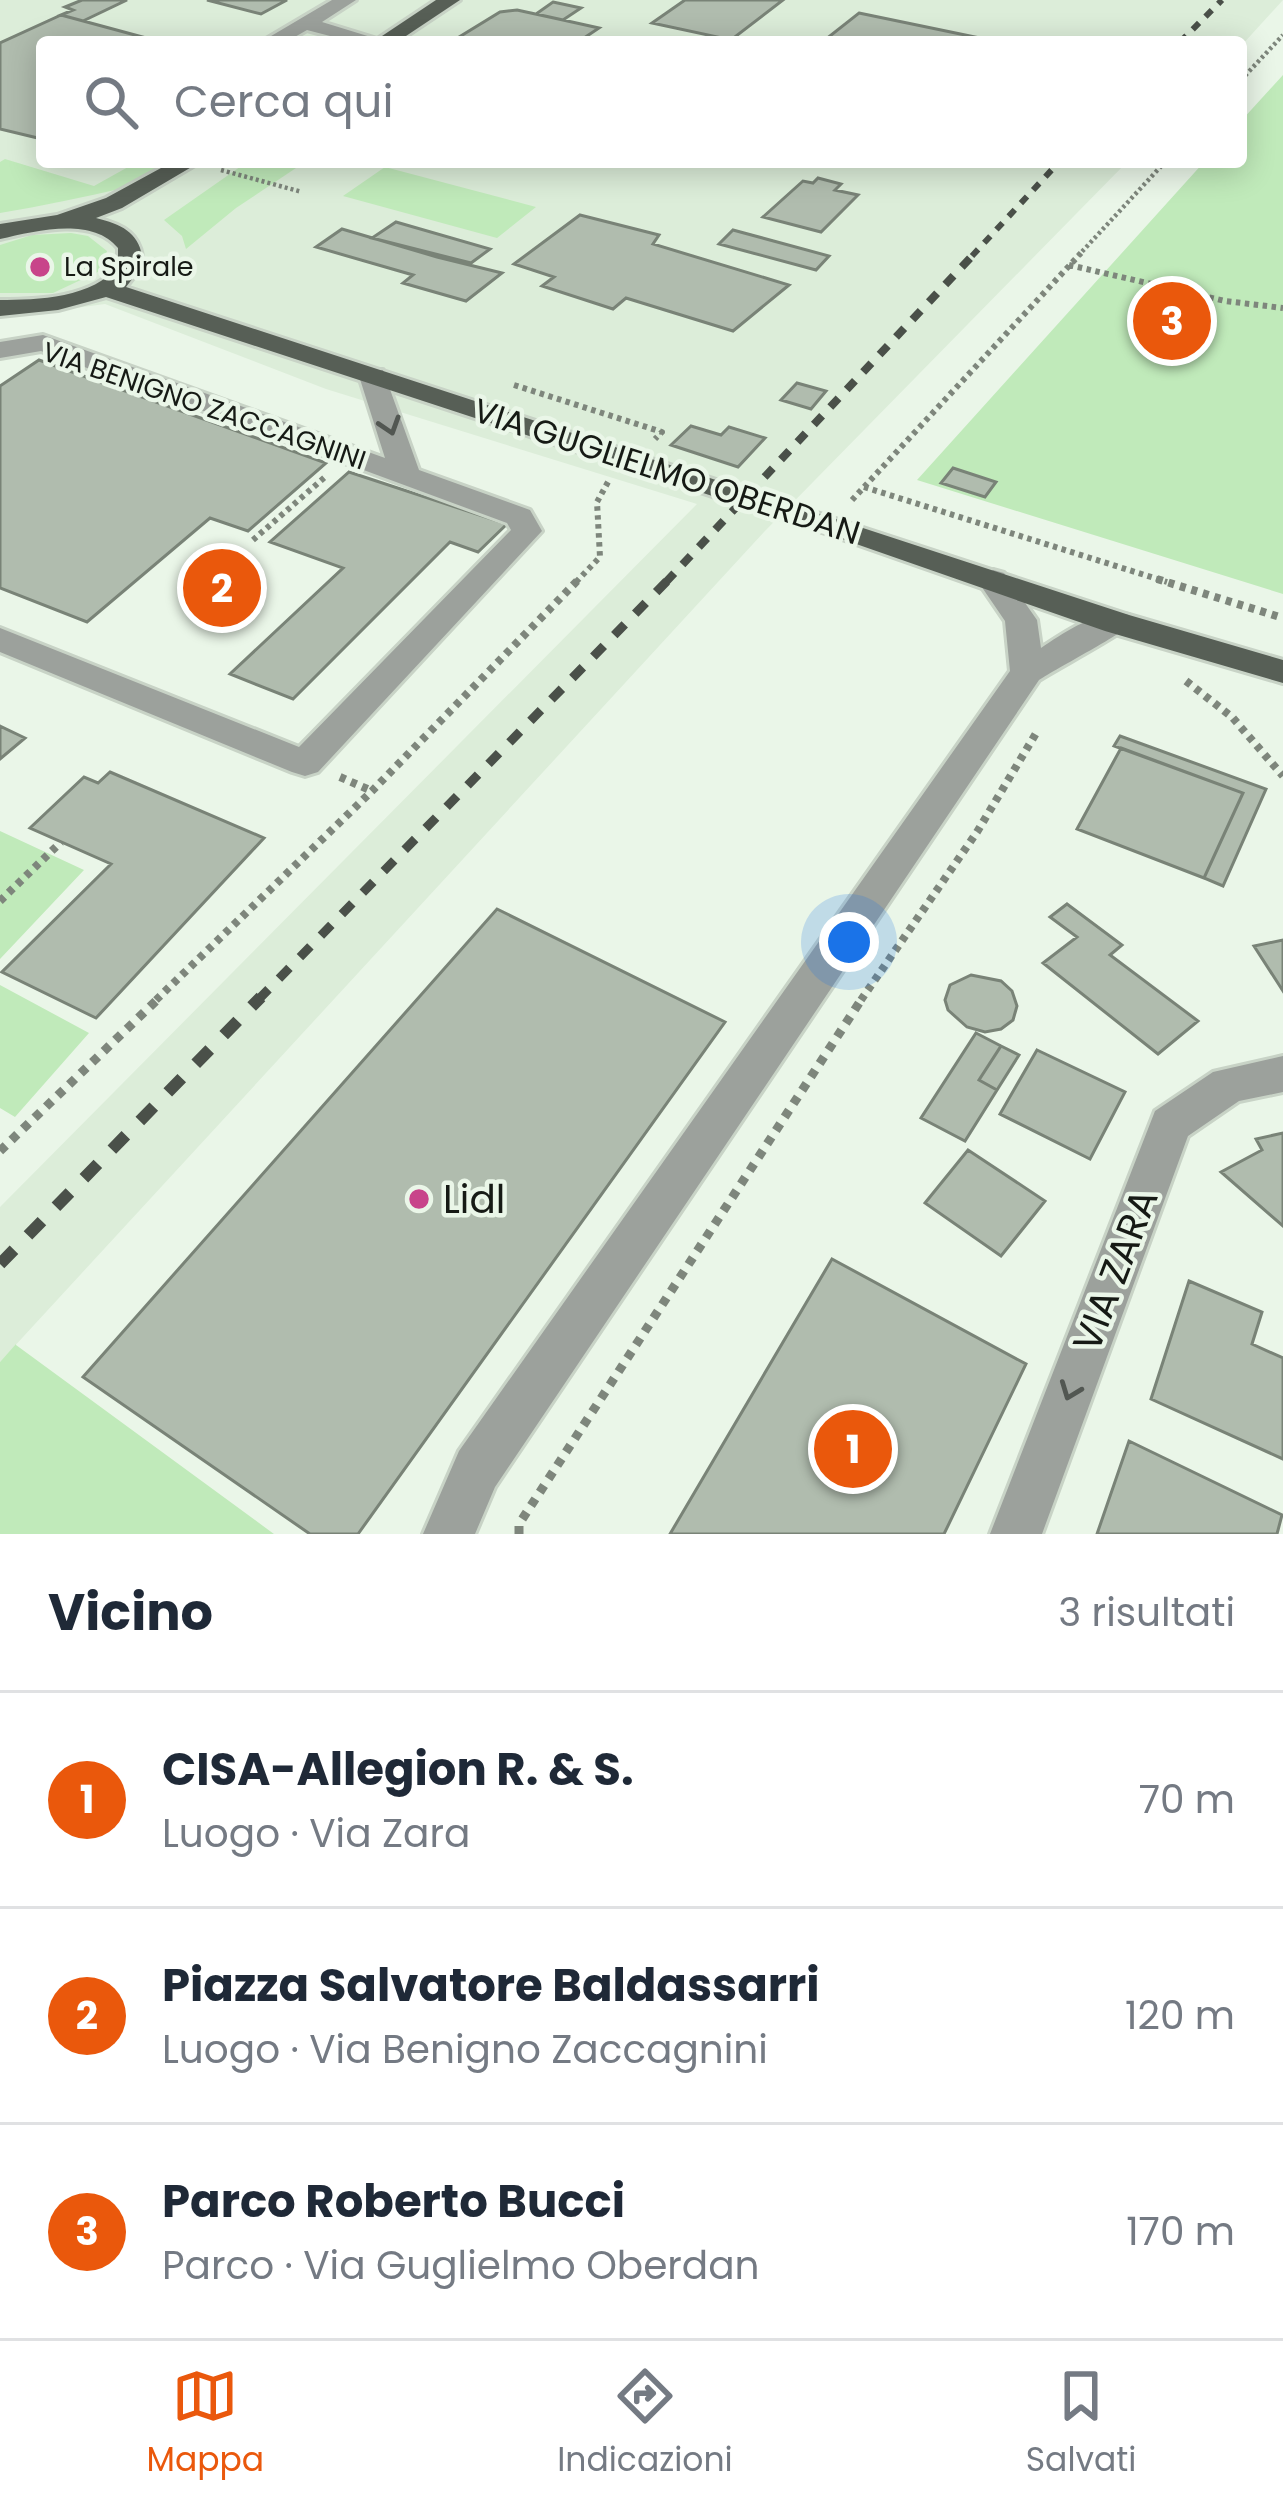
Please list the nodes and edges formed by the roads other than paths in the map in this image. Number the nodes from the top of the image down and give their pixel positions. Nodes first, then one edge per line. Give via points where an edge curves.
1 (346, 0) edge
2 (450, 0) edge
3 (303, 23) junction
4 (281, 36) edge
5 (356, 36) edge
6 (390, 36) edge
7 (188, 172) edge
8 (62, 222) junction
9 (0, 232) edge
10 (121, 236) junction
11 (104, 288) junction
12 (0, 308) edge
13 (0, 350) edge
14 (373, 376) junction
15 (406, 477) junction
16 (993, 580) junction
17 (1117, 623) junction
18 (0, 639) edge
19 (1228, 658) junction
20 (1028, 672) junction
21 (1283, 673) edge
22 (1283, 694) edge
23 (1283, 1074) edge
24 (449, 1534) edge
25 (1016, 1534) edge

1 - 3 street
2 - 6 main road
3 - 4 street
3 - 5 street
7 - 8 main road
7 - 10 main road via 140,200
8 - 9 main road
8 - 10 main road
10 - 11 main road via 131,261
11 - 12 main road via 55,306
11 - 14 main road, VIA GUGLIELMO OBERDAN
13 - 15 street, VIA BENIGNO ZACCAGNINI via 43,344
14 -> 15 street, VIA BENIGNO ZACCAGNINI
14 - 16 main road, VIA GUGLIELMO OBERDAN
15 - 18 street, VIA BENIGNO ZACCAGNINI via 520,517 527,531 305,763
16 - 17 main road, VIA GUGLIELMO OBERDAN
16 - 20 street via 1021,620
17 - 19 main road, VIA GUGLIELMO OBERDAN
17 - 20 street
19 - 21 main road, VIA GUGLIELMO OBERDAN
19 - 22 main road, VIA GUGLIELMO OBERDAN
20 - 24 street via 477,1469
23 -> 25 street, VIA ZARA via 1228,1085 1170,1124

